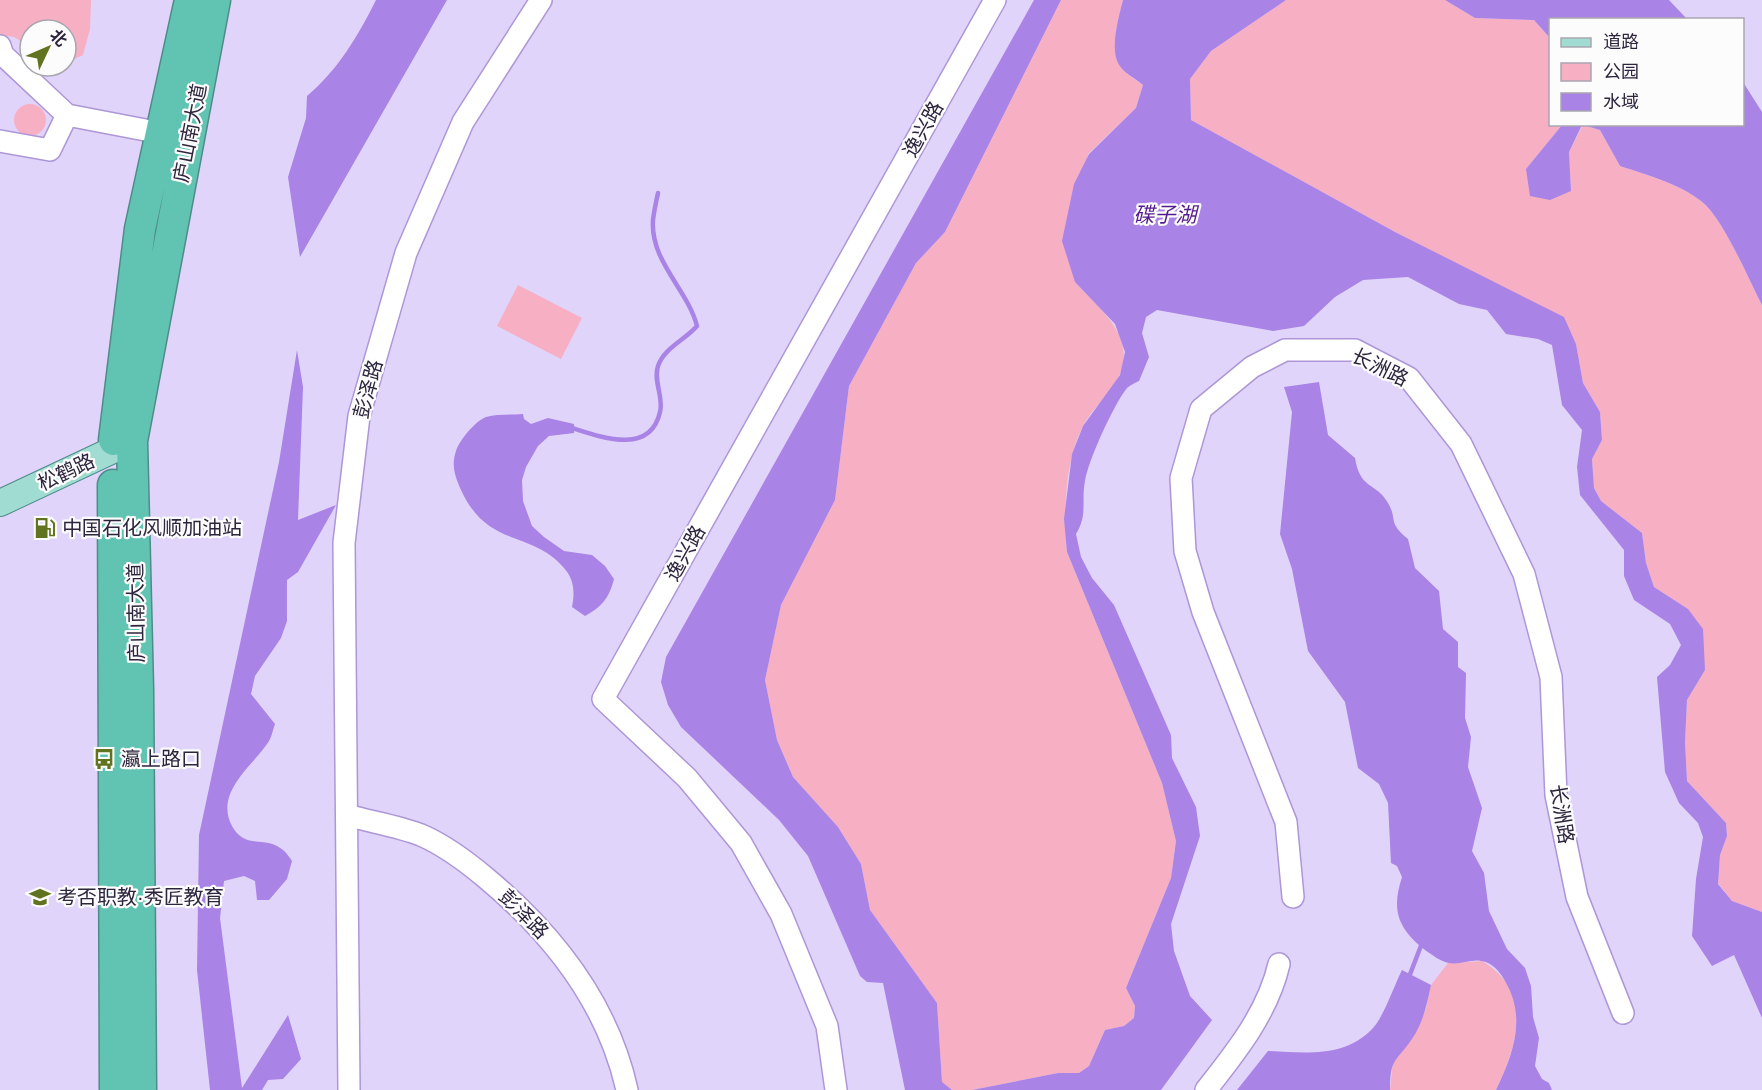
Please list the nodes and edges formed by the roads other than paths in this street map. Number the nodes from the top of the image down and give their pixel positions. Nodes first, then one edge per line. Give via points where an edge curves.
1 (190, 0) edge
2 (215, 0) edge
3 (541, 0) edge
4 (995, 0) edge
5 (1, 56) edge
6 (67, 115) junction
7 (161, 133) junction
8 (0, 141) edge
9 (122, 446) junction
10 (0, 504) edge
11 (347, 815) junction
12 (1293, 897) dead end
13 (1279, 964) dead end
14 (1623, 1013) dead end
15 (115, 1090) edge
16 (141, 1090) edge
17 (349, 1090) edge
18 (627, 1090) edge
19 (836, 1090) edge
20 (1206, 1090) edge

1 - 7 highway, 庐山南大道
2 - 9 highway, 庐山南大道
3 - 11 street, 彭泽路 via 453,143 406,253 359,416 344,543
4 - 19 street, 逸兴路 via 603,699 687,778 741,843 781,914 827,1026
5 - 6 street
6 - 7 street
6 - 8 street via 50,150
7 - 9 highway, 庐山南大道 via 140,229
9 - 10 main road, 松鹤路
9 - 15 highway, 庐山南大道
9 - 16 highway, 庐山南大道 via 138,677
11 - 17 street, 彭泽路
11 - 18 street, 彭泽路 via 422,836 468,864 512,899 563,954 605,1024
12 - 14 street, 长洲路 via 1286,822 1203,612 1185,551 1181,478 1201,409 1252,367 1285,350 1354,350 1409,378 1461,444 1524,574 1551,676 1557,795 1577,897
13 - 20 street via 1263,1007

